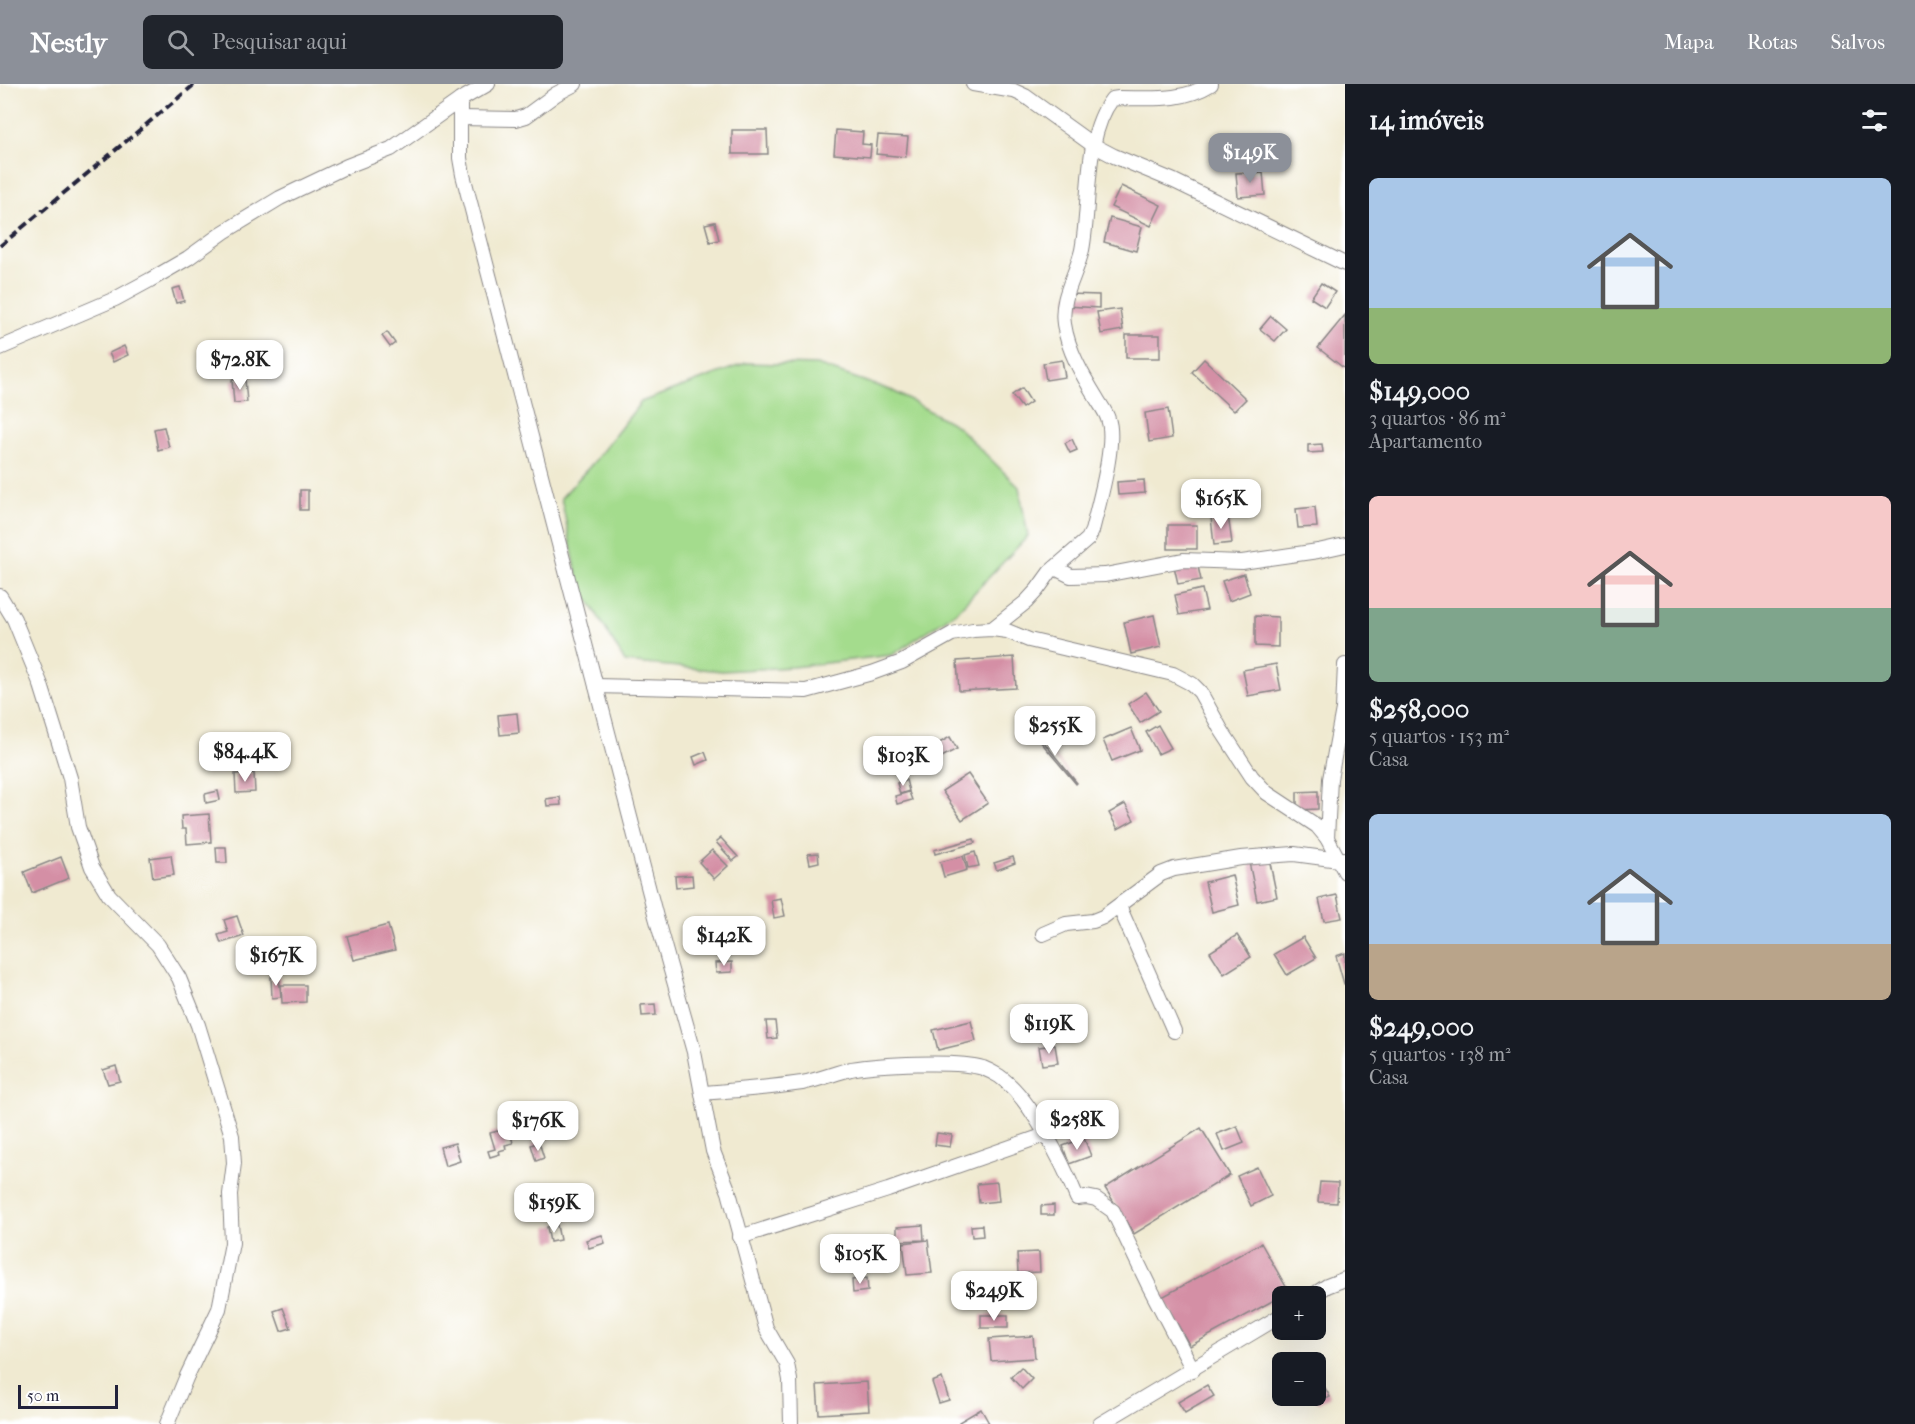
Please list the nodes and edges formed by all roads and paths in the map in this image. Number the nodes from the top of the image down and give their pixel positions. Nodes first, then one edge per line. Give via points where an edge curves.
1 (488, 84) edge
2 (575, 84) edge
3 (973, 84) edge
4 (1211, 84) edge
5 (1136, 91) edge
6 (460, 100) junction
7 (460, 118) junction
8 (1093, 144) junction
9 (1345, 264) edge
10 (0, 348) edge
11 (1345, 545) edge
12 (1054, 567) junction
13 (0, 596) edge
14 (992, 629) junction
15 (1345, 665) edge
16 (596, 686) junction
17 (1327, 838) junction
18 (1343, 864) edge
19 (1119, 906) junction
20 (1043, 934) dead end
21 (1174, 1030) dead end
22 (702, 1094) junction
23 (1045, 1135) junction
24 (740, 1237) junction
25 (1345, 1279) edge
26 (1326, 1289) edge
27 (1272, 1321) edge
28 (1193, 1370) junction
29 (1119, 1419) edge
30 (168, 1424) edge
31 (791, 1424) edge
32 (1100, 1424) edge

1 - 6 street
2 - 7 street via 516,119
3 - 8 street via 1025,96
4 - 5 street via 1197,93 1178,97
5 - 8 street via 1112,99
6 - 7 street
6 - 10 street via 391,149 280,198 188,258 115,299
7 - 16 street via 463,175
8 - 9 street
8 - 12 street via 1082,251 1063,303 1063,314 1067,340 1078,367 1108,418 1110,439 1092,531 1088,539
11 - 12 street via 1242,562 1184,560 1105,575 1071,576
12 - 14 street via 1026,603
13 - 30 street via 14,619 41,685 92,867 109,896 158,945 179,978 198,1025 232,1136 232,1243 219,1309
14 - 16 street via 952,634 902,662 806,691
14 - 17 street via 1173,674 1192,684 1252,777
15 - 17 street via 1343,709 1330,779
16 - 22 street
17 - 18 street
18 - 19 street via 1294,854 1194,864 1161,874
19 - 20 street via 1093,921 1066,924
19 - 21 street
22 - 23 street via 804,1082 852,1069 924,1064 981,1067 1012,1086
22 - 24 street via 713,1151
23 - 24 street
23 - 28 street via 1077,1198 1096,1199 1113,1211
24 - 31 street via 766,1328 787,1364
25 - 26 street
27 - 28 street
28 - 29 street
29 - 32 street

